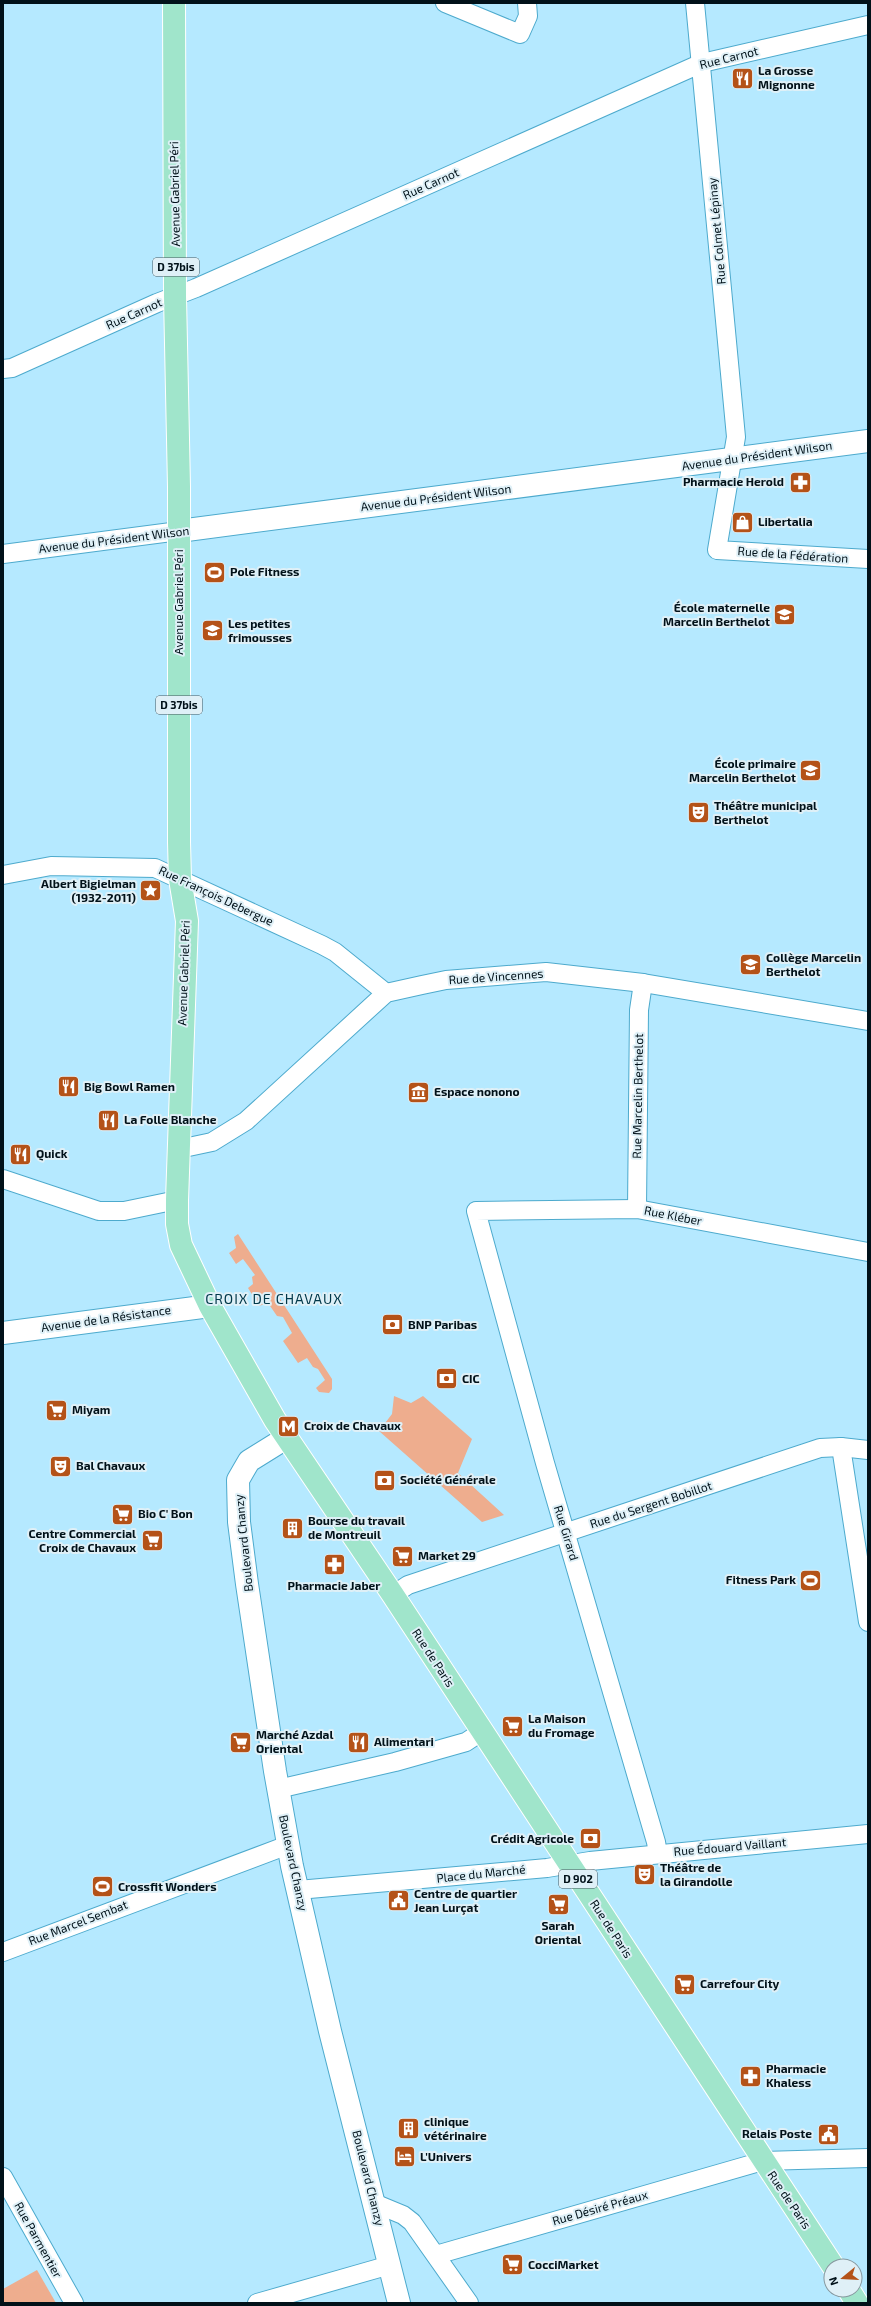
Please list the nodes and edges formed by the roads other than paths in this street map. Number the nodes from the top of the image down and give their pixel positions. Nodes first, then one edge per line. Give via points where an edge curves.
1 (174, 3) edge
2 (445, 3) edge
3 (527, 3) edge
4 (695, 3) edge
5 (868, 25) edge
6 (702, 63) junction
7 (175, 296) junction
8 (3, 369) edge
9 (868, 441) edge
10 (732, 459) junction
11 (179, 531) junction
12 (3, 554) edge
13 (868, 559) edge
14 (3, 875) edge
15 (180, 879) junction
16 (643, 983) junction
17 (386, 993) junction
18 (868, 1021) edge
19 (179, 1149) junction
20 (3, 1179) edge
21 (177, 1200) junction
22 (636, 1210) junction
23 (476, 1211) joint
24 (868, 1252) edge
25 (210, 1306) junction
26 (3, 1333) edge
27 (286, 1438) junction
28 (841, 1447) junction
29 (868, 1450) edge
30 (566, 1533) junction
31 (393, 1595) junction
32 (868, 1622) edge
33 (481, 1732) junction
34 (278, 1789) junction
35 (868, 1834) edge
36 (288, 1845) junction
37 (658, 1854) junction
38 (568, 1864) junction
39 (298, 1890) junction
40 (3, 1952) edge
41 (868, 2158) edge
42 (763, 2161) junction
43 (3, 2177) edge
44 (374, 2203) junction
45 (436, 2255) junction
46 (828, 2258) edge
47 (390, 2265) junction
48 (74, 2303) edge
49 (257, 2303) edge
50 (399, 2303) edge
51 (469, 2303) edge

1 - 7 main road, Avenue Gabriel Péri / D 37bis
2 - 3 street via 520,34 528,16
4 - 6 street, Rue Colmet Lépinay
5 - 6 street, Rue Carnot
6 - 7 street, Rue Carnot
6 - 10 street, Rue Colmet Lépinay via 736,437
7 - 8 street, Rue Carnot via 12,368
7 - 11 main road, Avenue Gabriel Péri / D 37bis
9 - 10 main road, Avenue du Président Wilson
10 - 11 main road, Avenue du Président Wilson
10 - 13 street, Rue de la Fédération via 717,550
11 - 12 street, Avenue du Président Wilson
11 - 15 main road, Avenue Gabriel Péri / D 37bis
14 - 15 street, Rue François Debergue via 51,866 155,868
15 - 17 street, Rue François Debergue via 322,944
15 - 19 main road, Avenue Gabriel Péri / D 37bis via 187,921
16 - 17 street, Rue de Vincennes via 546,972 446,980
16 - 18 street, Rue de Vincennes
16 - 22 street, Rue Marcelin Berthelot via 639,1010
17 - 19 street via 246,1121 212,1142
19 - 21 main road, Avenue Gabriel Péri / D 37bis
20 - 21 street via 99,1211 124,1210
21 - 25 main road, Avenue Gabriel Péri via 177,1224 181,1245
22 - 23 street, Rue Kléber
22 - 24 street, Rue Kléber
23 - 30 street, Rue Girard
25 - 26 main road, Avenue de la Résistance
25 - 27 main road, Rue de Paris
27 - 31 main road, Rue de Paris / D 902
27 - 34 main road, Boulevard Chanzy via 249,1461 238,1480 239,1522
28 - 29 street, Rue du Sergent Bobillot
28 - 30 street, Rue du Sergent Bobillot via 820,1448
28 - 32 street
30 - 31 street, Rue du Sergent Bobillot via 408,1585
30 - 37 street, Rue Girard
31 - 33 main road, Rue de Paris / D 902
33 - 34 street via 466,1742
33 - 38 main road, Rue de Paris / D 902
34 - 36 main road, Boulevard Chanzy
35 - 37 street, Rue Édouard Vaillant
36 - 39 main road, Boulevard Chanzy
36 - 40 street, Rue Marcel Sembat
37 - 38 street, Rue Édouard Vaillant
38 - 39 street, Place du Marché
38 - 42 main road, Rue de Paris / D 902
39 - 44 main road, Boulevard Chanzy via 330,2031
41 - 42 street, Rue Désiré Préaux
42 - 45 street, Rue Désiré Préaux
42 - 46 main road, Rue de Paris / D 902
43 - 48 street, Rue Parmentier
44 - 45 street via 403,2215 412,2222
44 - 47 main road, Boulevard Chanzy
45 - 51 street
47 - 49 street
47 - 50 main road, Boulevard Chanzy

